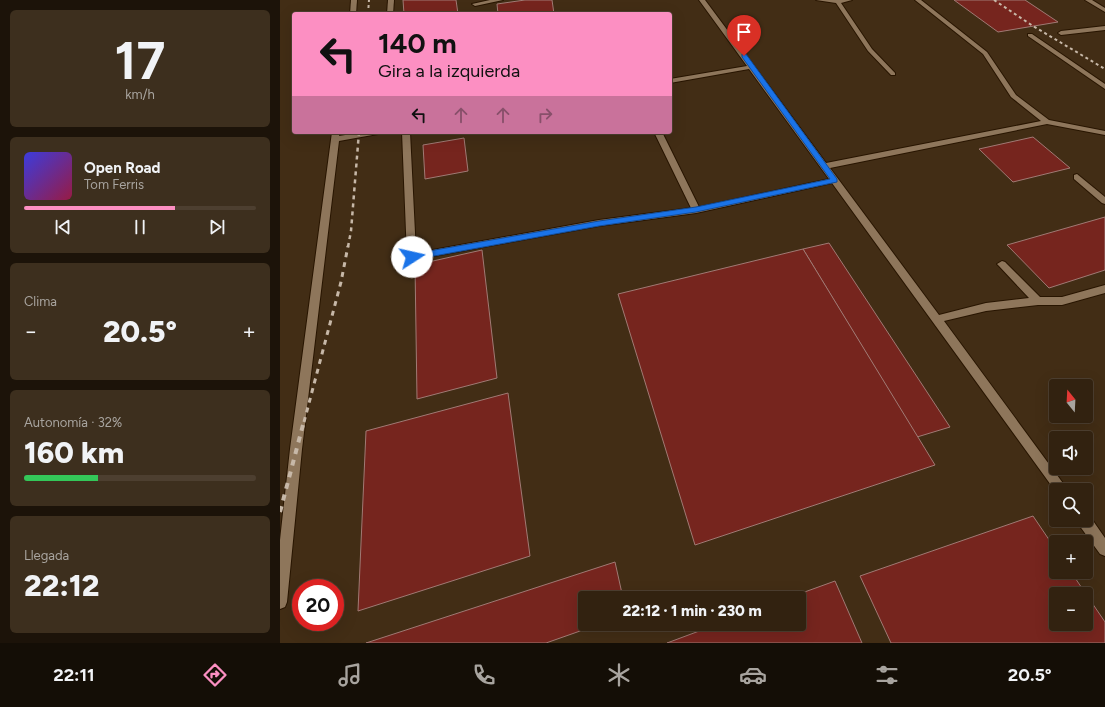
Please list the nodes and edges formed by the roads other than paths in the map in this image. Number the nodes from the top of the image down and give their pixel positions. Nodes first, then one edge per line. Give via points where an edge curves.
1 (354, 0) edge
2 (391, 0) edge
3 (500, 0) edge
4 (702, 0) edge
5 (819, 0) edge
6 (849, 0) edge
7 (918, 0) edge
8 (1088, 0) edge
9 (838, 2) junction
10 (475, 4) edge
11 (1105, 10) edge
12 (352, 12) edge
13 (390, 12) edge
14 (1105, 28) edge
15 (1061, 33) dead end
16 (1030, 35) dead end
17 (752, 67) junction
18 (893, 74) dead end
19 (672, 81) edge
20 (1105, 88) edge
21 (1047, 122) junction
22 (1105, 133) edge
23 (357, 134) edge
24 (406, 134) edge
25 (659, 134) edge
26 (336, 136) edge
27 (824, 166) junction
28 (1077, 178) dead end
29 (835, 180) junction
30 (1105, 201) edge
31 (696, 210) junction
32 (1002, 264) dead end
33 (1105, 289) edge
34 (1038, 301) junction
35 (937, 319) junction
36 (1057, 483) edge
37 (1089, 527) edge
38 (1105, 548) edge
39 (280, 602) edge

1 - 12 lane
2 - 13 lane
3 - 10 lane
4 - 17 lane
5 - 9 lane
6 - 9 lane
7 - 21 lane via 986,53 1013,96
8 - 11 lane
9 - 18 lane via 870,50
14 - 15 lane
16 - 20 lane
17 - 19 lane
17 - 27 lane
21 - 22 lane
21 - 27 lane
23 - 26 lane
24 - 31 lane via 412,257 599,223
25 - 31 lane
26 - 39 lane via 297,442
27 - 29 lane
28 - 30 lane
29 - 31 lane
29 - 35 lane
32 - 34 lane
33 - 34 lane via 1062,301
34 - 35 lane via 986,307
35 - 36 lane
37 - 38 lane

